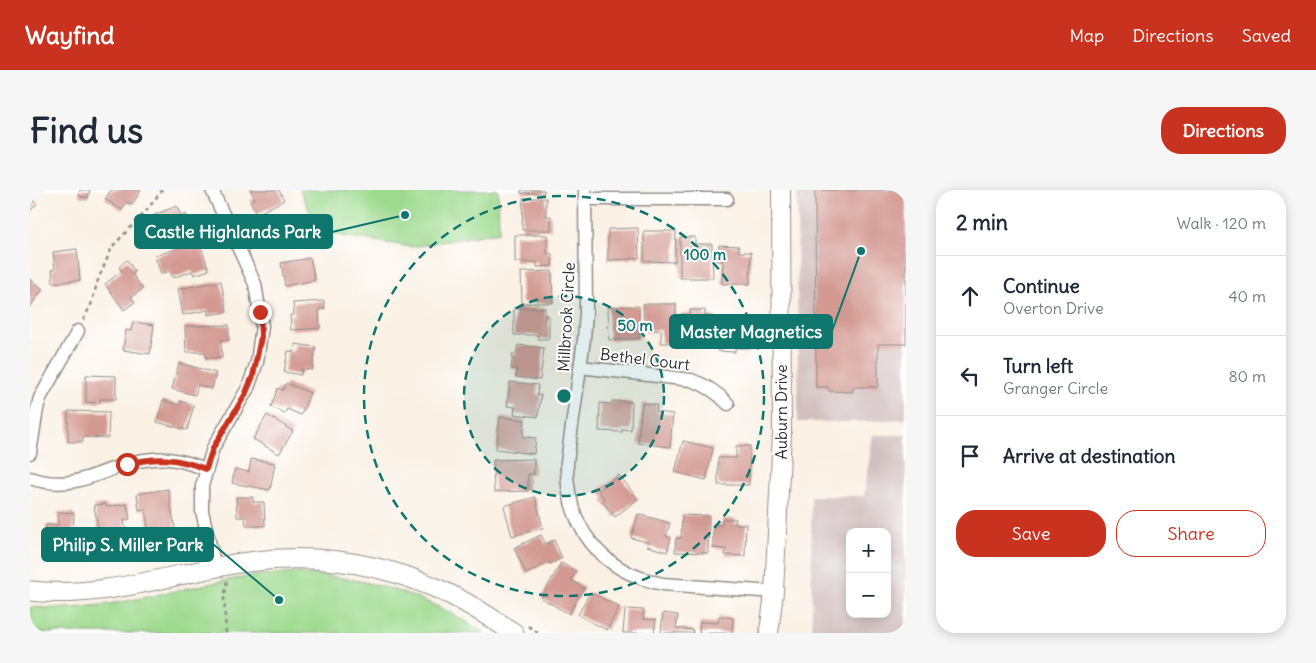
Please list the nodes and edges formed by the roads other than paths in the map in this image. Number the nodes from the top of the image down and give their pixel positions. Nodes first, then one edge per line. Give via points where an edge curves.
1 (212, 190) edge
2 (781, 190) edge
3 (585, 195) edge
4 (727, 199) dead end
5 (78, 331) road end
6 (580, 367) junction
7 (728, 404) dead end
8 (30, 453) edge
9 (206, 469) junction
10 (30, 478) edge
11 (215, 567) junction
12 (30, 591) edge
13 (774, 592) junction
14 (514, 633) edge
15 (769, 633) edge

1 - 9 street via 255,284 262,326 258,356 248,388 213,448
2 - 13 street, Auburn Drive via 782,434
3 - 4 street
3 - 6 street, Millbrook Circle via 586,313
5 - 8 street via 40,398
6 - 7 street, Bethel Court via 691,380 706,385
6 - 13 street, Millbrook Circle via 566,479 568,495 579,524 598,550 622,570 646,581
9 - 10 street via 175,460 154,459 127,464 80,481 52,483
9 - 11 street via 202,511
11 - 12 main road via 105,590 71,593
11 - 14 main road via 298,557 363,565 390,571 448,594
13 - 15 street, Auburn Drive

